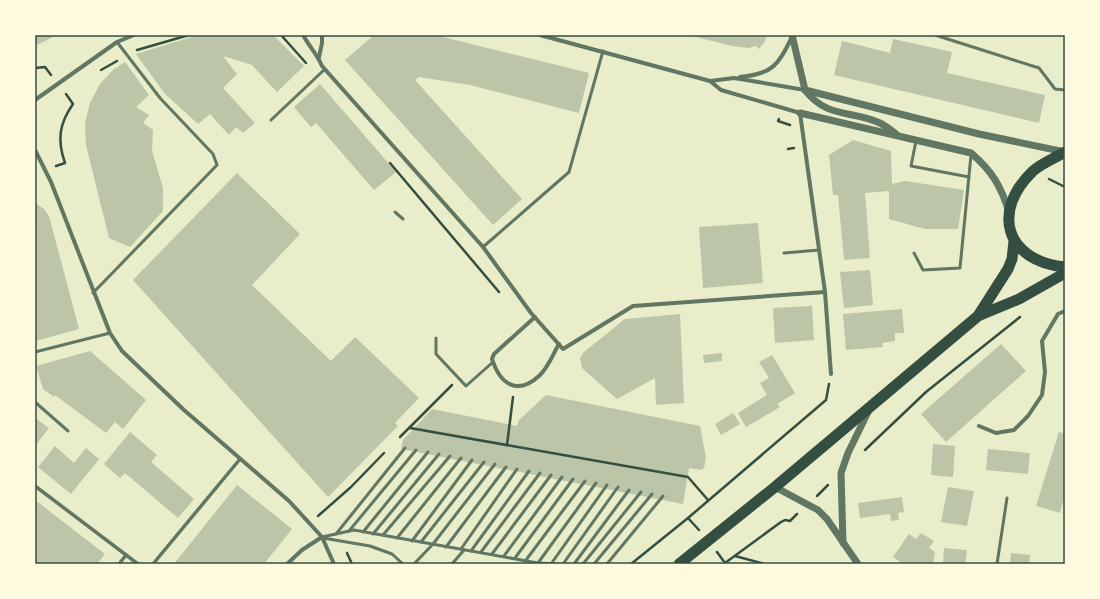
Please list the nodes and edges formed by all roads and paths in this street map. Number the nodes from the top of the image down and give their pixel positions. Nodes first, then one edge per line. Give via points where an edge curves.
1 (134, 35) edge
2 (280, 35) edge
3 (303, 35) edge
4 (322, 35) edge
5 (540, 35) edge
6 (792, 35) edge
7 (935, 35) edge
8 (116, 42) junction
9 (603, 51) junction
10 (319, 57) junction
11 (325, 69) junction
12 (317, 77) junction
13 (734, 78) junction
14 (710, 80) junction
15 (805, 90) junction
16 (1065, 90) edge
17 (66, 94) dead end
18 (35, 100) edge
19 (800, 113) junction
20 (271, 120) dead end
21 (900, 137) junction
22 (916, 141) junction
23 (35, 150) edge
24 (1065, 152) edge
25 (971, 153) junction
26 (386, 158) dead end
27 (45, 170) junction
28 (968, 177) junction
29 (1050, 179) dead end
30 (1065, 187) edge
31 (395, 212) dead end
32 (1009, 214) junction
33 (403, 220) dead end
34 (1014, 242) junction
35 (483, 247) junction
36 (819, 250) junction
37 (784, 253) dead end
38 (914, 253) dead end
39 (1065, 267) edge
40 (1065, 273) edge
41 (826, 292) junction
42 (93, 293) junction
43 (501, 294) dead end
44 (1065, 311) edge
45 (1026, 312) dead end
46 (978, 316) junction
47 (535, 317) junction
48 (110, 333) junction
49 (436, 338) dead end
50 (559, 344) junction
51 (35, 352) edge
52 (493, 362) junction
53 (831, 374) dead end
54 (458, 378) junction
55 (514, 387) junction
56 (35, 402) edge
57 (870, 407) junction
58 (978, 426) dead end
59 (409, 428) junction
60 (68, 431) dead end
61 (399, 439) dead end
62 (507, 445) junction
63 (405, 448) dead end
64 (388, 450) dead end
65 (416, 450) dead end
66 (428, 452) dead end
67 (864, 452) dead end
68 (439, 454) dead end
69 (450, 456) dead end
70 (461, 458) dead end
71 (240, 459) junction
72 (472, 460) dead end
73 (484, 462) dead end
74 (495, 464) dead end
75 (506, 467) dead end
76 (517, 469) dead end
77 (529, 471) dead end
78 (540, 473) dead end
79 (551, 475) dead end
80 (562, 477) dead end
81 (574, 479) dead end
82 (585, 481) dead end
83 (596, 483) dead end
84 (607, 485) dead end
85 (35, 486) edge
86 (618, 487) dead end
87 (776, 487) junction
88 (629, 490) dead end
89 (641, 492) dead end
90 (652, 494) dead end
91 (663, 496) dead end
92 (1007, 498) dead end
93 (708, 500) dead end
94 (688, 518) dead end
95 (309, 523) junction
96 (349, 532) junction
97 (363, 532) junction
98 (336, 534) junction
99 (373, 534) junction
100 (383, 536) junction
101 (322, 537) junction
102 (397, 538) junction
103 (412, 541) junction
104 (420, 542) junction
105 (843, 542) junction
106 (432, 544) junction
107 (446, 547) junction
108 (463, 549) junction
109 (471, 551) junction
110 (482, 552) junction
111 (492, 554) junction
112 (126, 555) junction
113 (504, 556) junction
114 (735, 556) dead end
115 (515, 558) junction
116 (526, 560) junction
117 (538, 563) junction
118 (119, 564) edge
119 (138, 564) edge
120 (153, 564) edge
121 (287, 564) edge
122 (334, 564) edge
123 (403, 564) edge
124 (414, 564) edge
125 (452, 564) edge
126 (551, 564) edge
127 (558, 564) edge
128 (563, 564) edge
129 (574, 564) edge
130 (583, 564) edge
131 (594, 564) edge
132 (607, 564) edge
133 (631, 564) edge
134 (679, 564) edge
135 (765, 564) edge
136 (858, 564) edge
137 (997, 564) edge

1 - 8 street
2 - 12 path
3 - 10 street
4 - 10 street
5 - 9 street
6 - 13 street via 774,67 765,73
6 - 15 street
7 - 16 lane via 1039,68 1055,89
8 - 18 street
8 - 42 lane via 160,98 213,154 217,165
9 - 14 street
9 - 35 lane via 569,172
10 - 11 street
11 - 12 lane
11 - 35 street
12 - 20 lane
13 - 14 street
13 - 15 street
14 - 19 street via 721,90
15 - 21 street via 822,107 881,123
15 - 24 street via 979,134
17 - 27 path via 74,104 66,115 60,134 60,149 65,163
19 - 21 street
19 - 36 street
21 - 22 street
22 - 25 street
22 - 28 lane via 911,166
23 - 27 street
24 - 32 highway via 1034,169 1023,182
25 - 28 lane
25 - 32 street via 986,165 999,184
26 - 43 path
27 - 42 street
28 - 38 lane via 960,268 923,270
29 - 30 path
31 - 33 lane
32 - 34 highway
34 - 39 highway via 1040,262
34 - 46 highway via 1008,269
35 - 47 street
36 - 37 lane
36 - 41 street
40 - 46 highway via 1019,299
41 - 50 street via 633,306 563,349
41 - 53 street
42 - 48 street
44 - 58 street via 1058,314 1042,341 1045,372 1042,395 1028,416 1014,430 996,433
45 - 67 path via 926,392
46 - 57 highway
47 - 50 street
47 - 52 street via 494,354
48 - 51 lane
48 - 71 street via 122,351
49 - 54 lane via 436,354
50 - 55 street via 539,376
52 - 54 lane via 466,386
52 - 55 street via 501,378
54 - 59 path
55 - 62 path
56 - 60 lane
57 - 87 highway
57 - 105 street via 841,473
59 - 61 path
59 - 62 path
62 - 93 path via 688,477
63 - 98 lane
64 - 95 path via 351,487
65 - 96 lane
66 - 97 lane
68 - 99 lane
69 - 100 lane
70 - 102 lane
71 - 95 street via 290,501
71 - 120 street
72 - 103 lane
73 - 104 lane
74 - 106 lane
75 - 107 lane
76 - 108 lane
77 - 109 lane
78 - 110 lane
79 - 111 lane
80 - 113 lane
81 - 115 lane
82 - 116 lane
83 - 117 lane
84 - 126 lane
85 - 112 street
86 - 128 lane
87 - 105 street via 818,510
87 - 134 highway
88 - 129 lane
89 - 130 lane
90 - 131 lane
91 - 132 lane
92 - 137 lane
94 - 133 path
95 - 101 street
96 - 97 lane
96 - 98 lane
97 - 99 lane
98 - 101 lane
99 - 100 lane
100 - 102 lane
101 - 121 street
101 - 122 street
101 - 123 lane via 370,546 392,554
102 - 103 lane
103 - 104 lane
104 - 106 lane
105 - 136 street
106 - 107 lane
106 - 124 lane
107 - 108 lane
108 - 109 lane
108 - 125 lane
109 - 110 lane
110 - 111 lane
111 - 113 lane
112 - 118 street
112 - 119 street
113 - 115 lane
114 - 135 path
115 - 116 lane
116 - 117 lane
117 - 126 lane
126 - 127 lane

